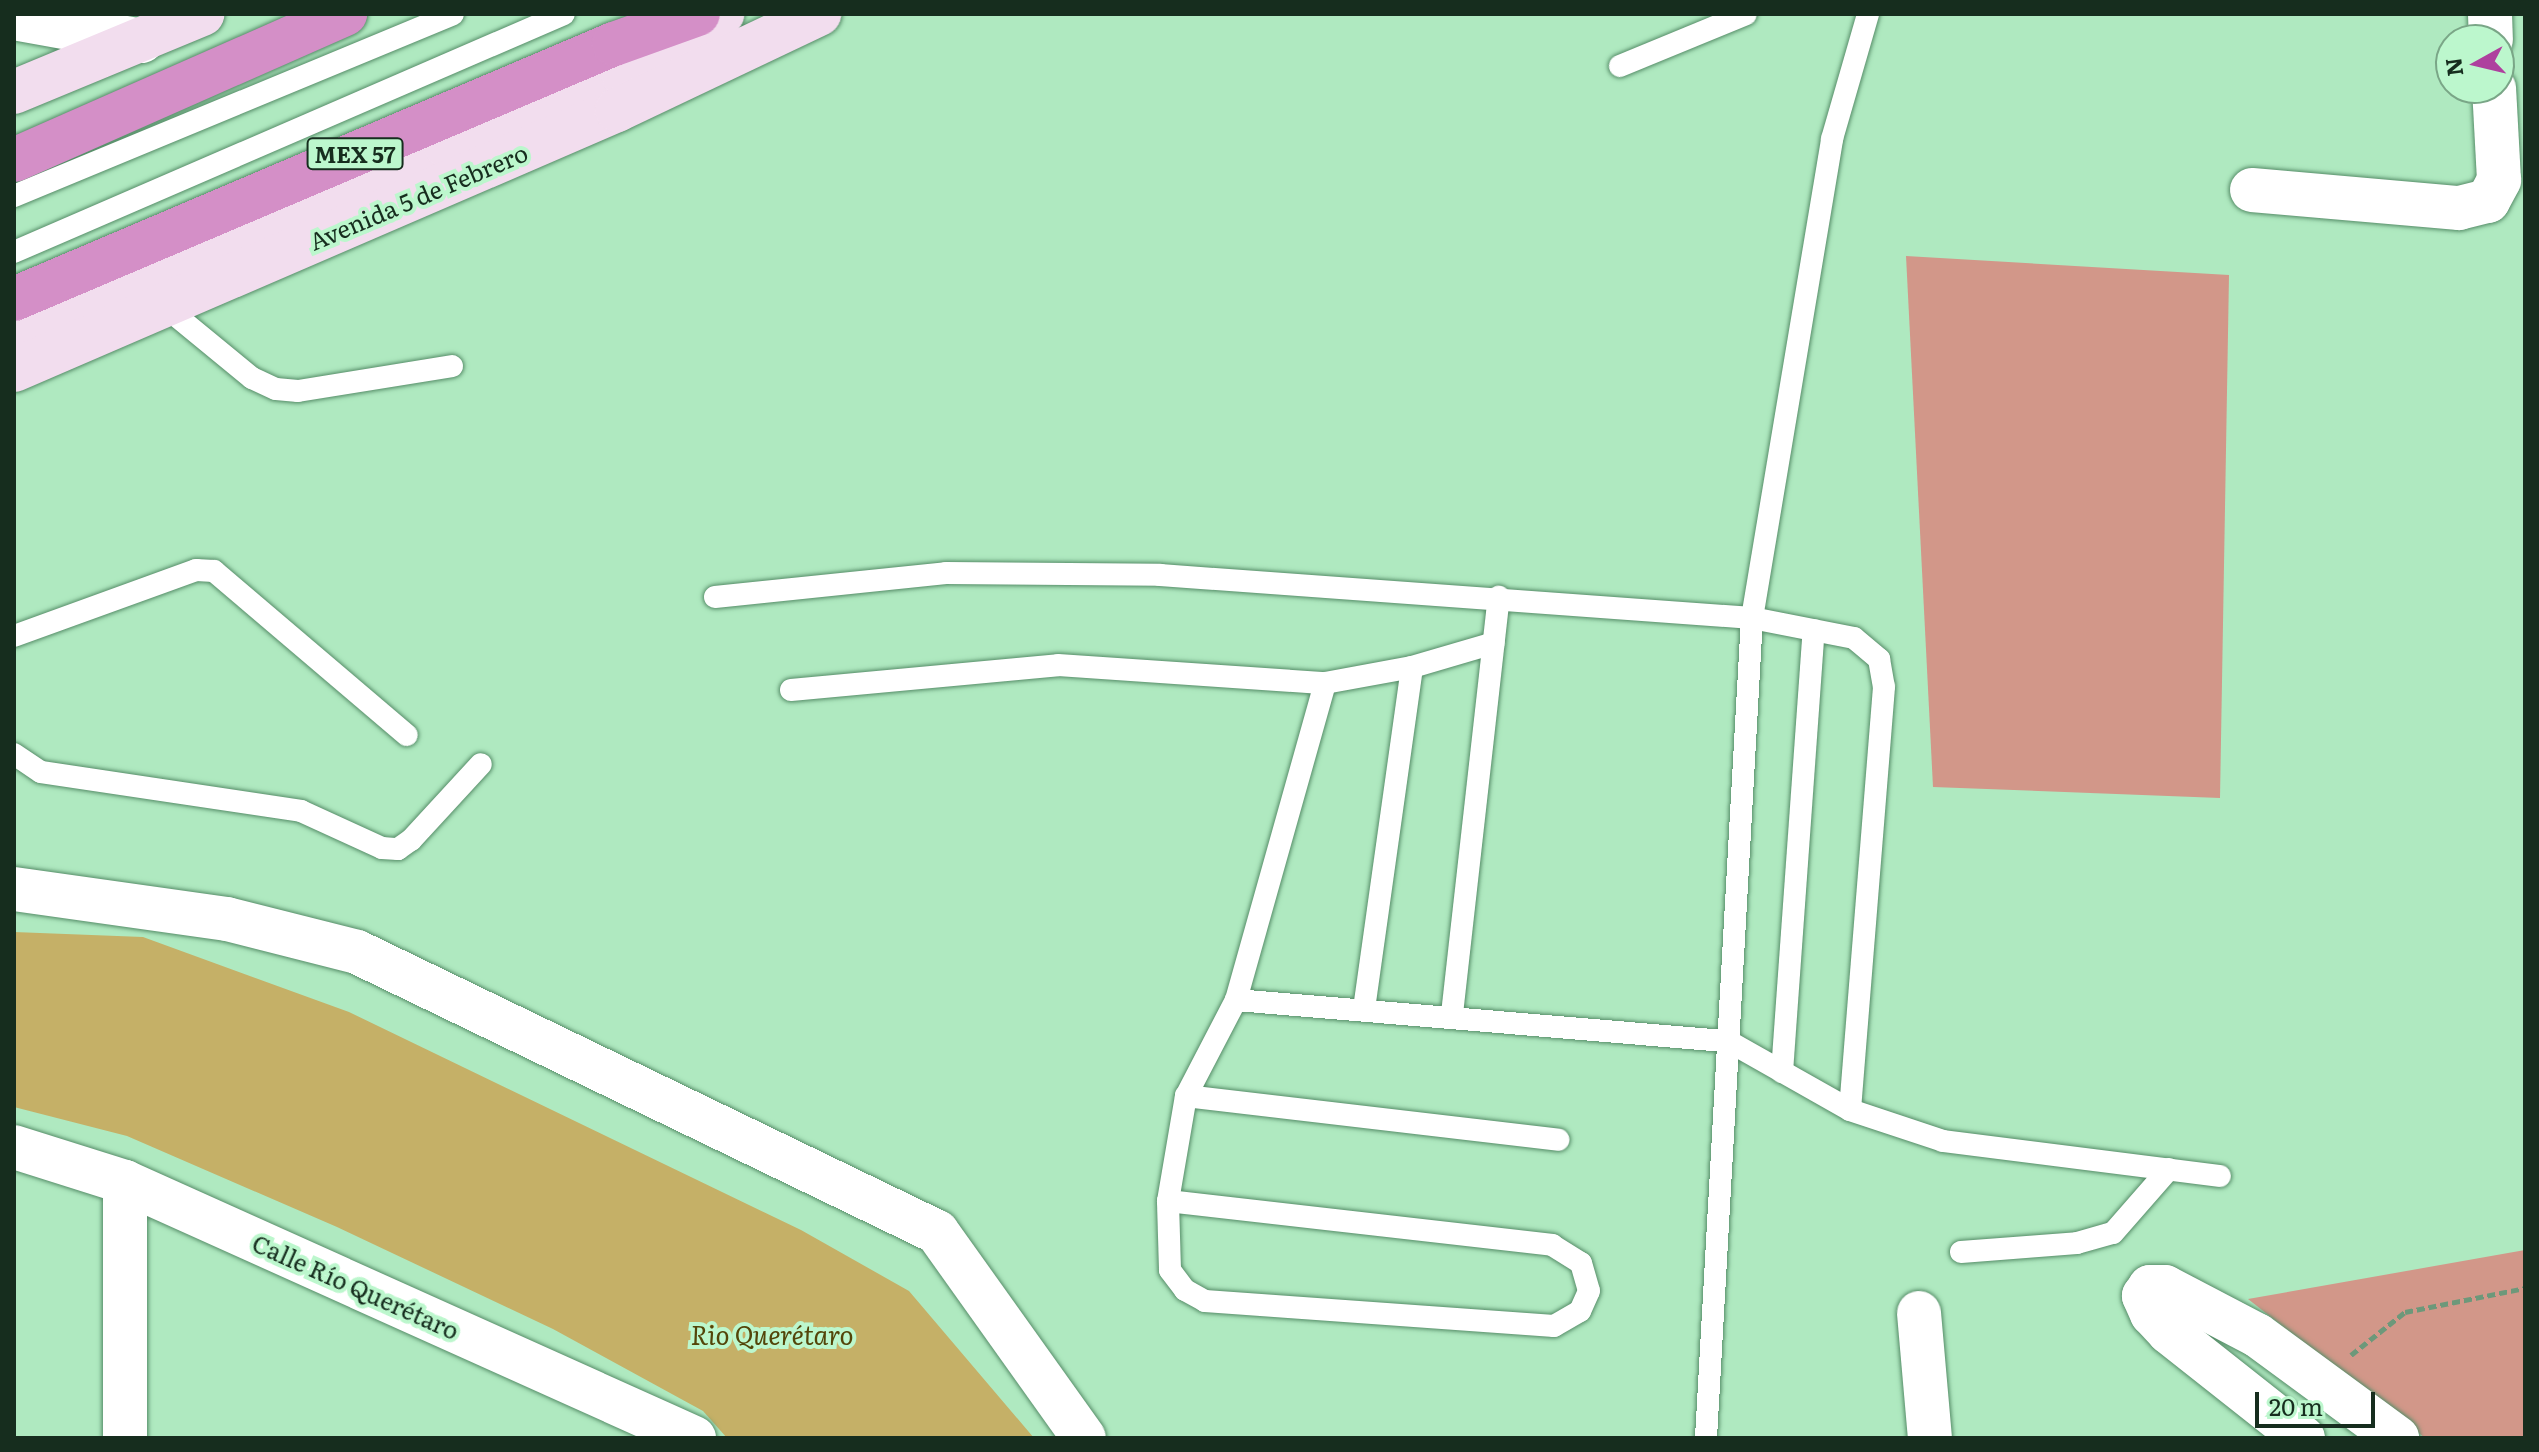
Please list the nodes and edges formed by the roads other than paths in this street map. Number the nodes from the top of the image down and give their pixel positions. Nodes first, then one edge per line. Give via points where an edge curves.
1 (202, 14) edge
2 (345, 14) edge
3 (453, 14) edge
4 (564, 14) edge
5 (698, 14) edge
6 (722, 14) edge
7 (819, 14) edge
8 (1746, 14) edge
9 (1868, 14) edge
10 (14, 18) edge
11 (142, 41) junction
12 (1620, 66) dead end
13 (14, 92) edge
14 (2495, 104) edge
15 (14, 160) edge
16 (2252, 190) dead end
17 (14, 196) edge
18 (14, 252) edge
19 (14, 299) edge
20 (163, 305) junction
21 (14, 330) edge
22 (452, 366) dead end
23 (14, 370) edge
24 (715, 597) dead end
25 (1499, 597) junction
26 (1752, 618) junction
27 (1814, 630) junction
28 (14, 636) edge
29 (1494, 643) junction
30 (1412, 667) junction
31 (1325, 683) junction
32 (791, 690) dead end
33 (407, 735) dead end
34 (14, 754) edge
35 (481, 764) dead end
36 (14, 889) edge
37 (1236, 1000) junction
38 (1364, 1009) junction
39 (1452, 1014) junction
40 (1728, 1041) junction
41 (1782, 1072) junction
42 (1186, 1096) junction
43 (1850, 1110) junction
44 (1558, 1140) dead end
45 (14, 1147) edge
46 (2169, 1169) junction
47 (2220, 1176) dead end
48 (125, 1182) junction
49 (1168, 1201) junction
50 (1961, 1252) dead end
51 (1919, 1313) dead end
52 (2257, 1335) junction
53 (2261, 1421) edge
54 (125, 1438) edge
55 (694, 1438) edge
56 (1084, 1438) edge
57 (1706, 1438) edge
58 (1930, 1438) edge
59 (2303, 1438) edge
60 (2397, 1438) edge

1 - 11 main road
2 - 15 highway
3 - 17 lane
4 - 18 lane
5 - 19 highway, MEX 57 via 614,44
6 - 21 main road via 624,77 446,146
7 - 20 main road, Avenida 5 de Febrero via 617,110
8 - 12 lane
9 - 26 lane via 1832,139
10 - 11 street
11 - 13 main road
14 - 16 street via 2499,180 2488,201 2459,208
20 - 22 lane via 252,378 276,389 298,391
20 - 23 main road, Avenida 5 de Febrero
24 - 25 lane via 946,573 1160,575
25 - 26 lane
25 - 29 lane
26 - 27 lane
26 - 40 lane
27 - 41 lane
27 - 43 lane via 1854,638 1879,659 1884,687
28 - 33 lane via 196,570 214,571
29 - 30 lane
29 - 39 lane
30 - 31 lane
30 - 38 lane
31 - 32 lane via 1058,665
31 - 37 lane
34 - 35 lane via 41,772 301,811 390,849 411,840
36 - 56 street via 227,919 357,952 937,1232
37 - 38 lane
37 - 42 lane
38 - 39 lane
39 - 40 lane
40 - 41 lane
40 - 57 lane
41 - 43 lane
42 - 44 lane
42 - 49 lane
43 - 46 lane via 1943,1141
45 - 48 street, Calle Río Querétaro
46 - 47 lane
46 - 50 lane via 2113,1233 2077,1243
48 - 54 street
48 - 55 street, Calle Río Querétaro
49 - 49 lane via 1552,1245 1581,1263 1589,1291 1580,1311 1554,1326 1205,1301 1185,1290 1170,1270
51 - 58 street
52 - 53 street
52 - 53 street via 2165,1287 2150,1287 2144,1296 2152,1314
52 - 60 street
53 - 59 street

